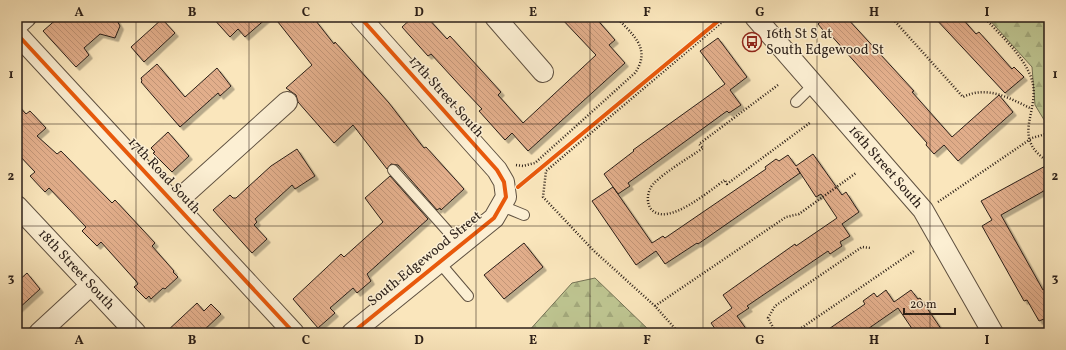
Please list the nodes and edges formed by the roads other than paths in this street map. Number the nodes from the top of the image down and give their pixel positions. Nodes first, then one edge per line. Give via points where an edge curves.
1 (26, 17) edge
2 (360, 17) edge
3 (495, 17) edge
4 (755, 17) edge
5 (17, 25) edge
6 (17, 34) edge
7 (543, 72) dead end
8 (814, 84) junction
9 (287, 102) dead end
10 (796, 102) dead end
11 (393, 170) dead end
12 (509, 197) junction
13 (175, 203) junction
14 (17, 206) edge
15 (524, 215) dead end
16 (460, 245) junction
17 (439, 262) junction
18 (91, 285) junction
19 (468, 296) dead end
20 (39, 333) edge
21 (136, 333) edge
22 (294, 333) edge
23 (352, 333) edge
24 (993, 333) edge

1 - 5 street
2 - 12 street, 17th Street South via 498,170
3 - 7 street
4 - 8 street, 16th Street South
6 - 13 street, 17th Road South
8 - 10 lane
8 - 24 street, 16th Street South via 923,210
9 - 13 street
11 - 16 lane
12 - 15 lane
12 - 16 street, South Edgewood Street via 494,218
13 - 22 street, 17th Road South
14 - 18 street, 18th Street South
16 - 17 street, South Edgewood Street
17 - 19 lane
17 - 23 street, South Edgewood Street
18 - 20 street
18 - 21 street, 18th Street South

